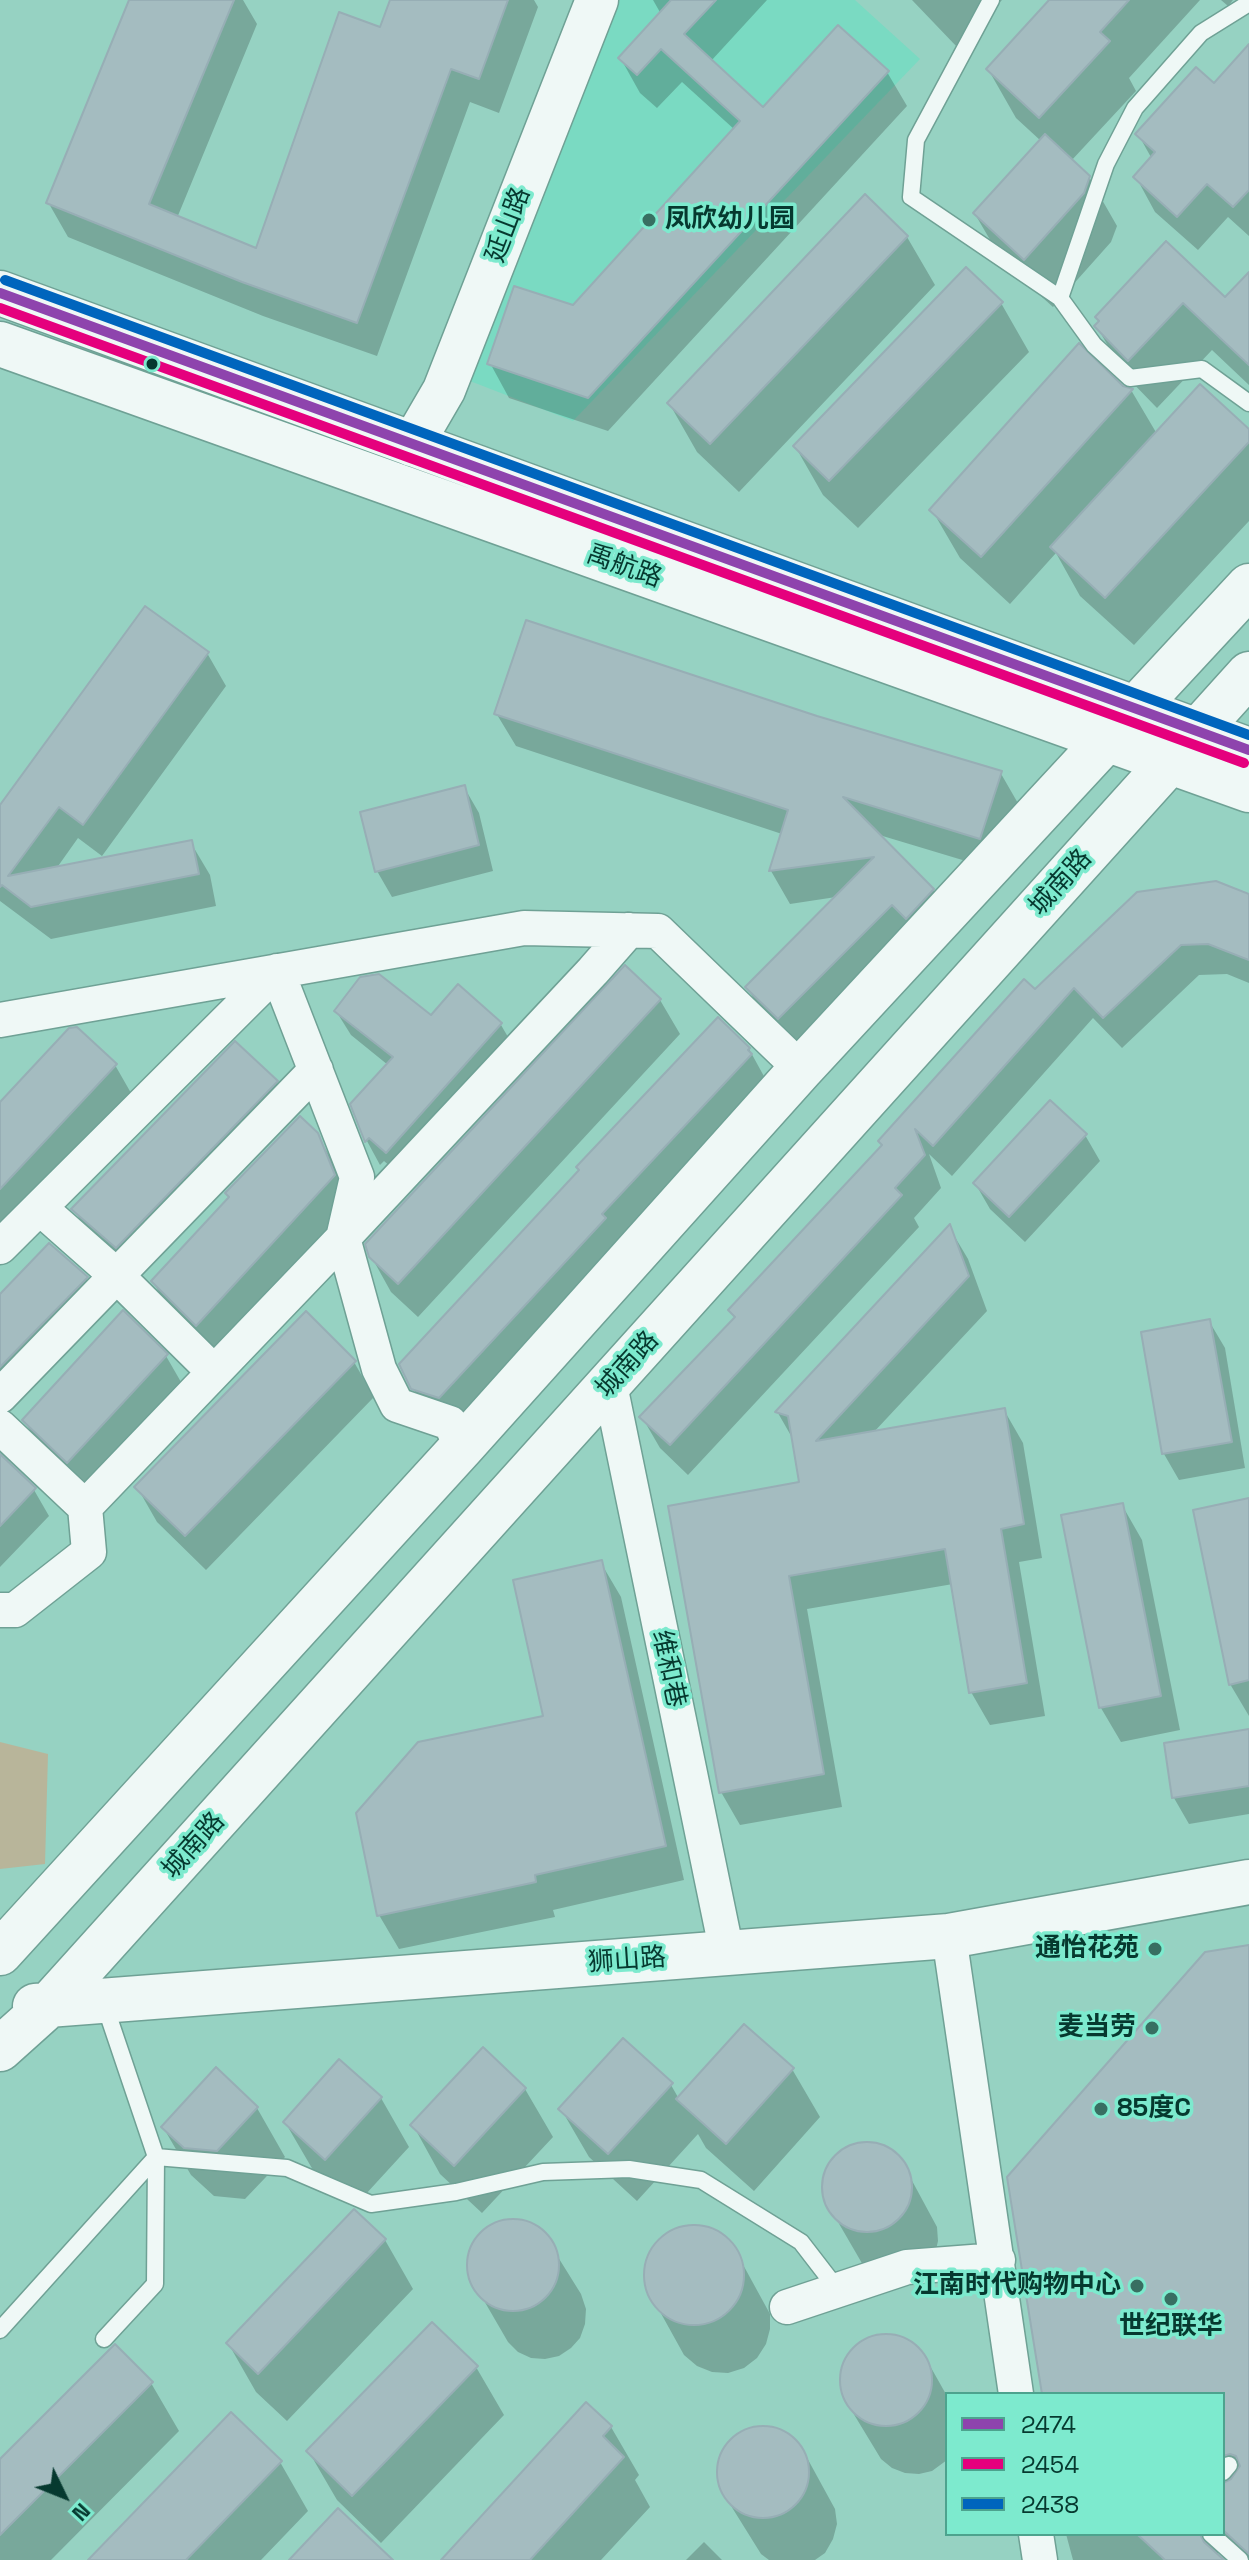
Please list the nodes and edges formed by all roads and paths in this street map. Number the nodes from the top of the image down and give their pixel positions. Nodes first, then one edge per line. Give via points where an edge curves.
1 (597, 0) edge
2 (991, 0) edge
3 (1249, 3) edge
4 (0, 293) edge
5 (1060, 298) junction
6 (0, 344) edge
7 (1249, 403) edge
8 (412, 445) junction
9 (1249, 586) edge
10 (1249, 674) edge
11 (1123, 724) junction
12 (1183, 747) junction
13 (1249, 750) edge
14 (1249, 790) edge
15 (629, 930) junction
16 (277, 971) junction
17 (0, 1020) edge
18 (801, 1069) junction
19 (316, 1070) junction
20 (40, 1208) junction
21 (343, 1238) junction
22 (0, 1247) edge
23 (117, 1276) junction
24 (214, 1372) junction
25 (610, 1385) junction
26 (0, 1396) edge
27 (0, 1427) edge
28 (462, 1447) junction
29 (85, 1507) junction
30 (0, 1610) edge
31 (1249, 1882) edge
32 (949, 1936) junction
33 (0, 1953) edge
34 (727, 1953) junction
35 (104, 2002) junction
36 (49, 2005) junction
37 (0, 2009) edge
38 (0, 2049) edge
39 (156, 2157) junction
40 (998, 2260) junction
41 (838, 2290) junction
42 (787, 2307) dead end
43 (0, 2330) edge
44 (104, 2339) dead end
45 (1016, 2392) edge
46 (1036, 2536) edge
47 (1213, 2536) edge
48 (1040, 2560) edge
49 (1240, 2560) edge

1 - 8 street, 延山路 via 444,390
2 - 5 lane via 916,140 911,197
3 - 5 lane via 1201,33 1135,108 1106,164
4 - 8 main road, 禹航路
5 - 7 lane via 1094,345 1130,378 1202,369
6 - 11 main road, 禹航路
8 - 11 main road, 禹航路
9 - 11 main road
10 - 12 main road, 城南路
11 - 12 main road, 禹航路
11 - 18 main road
12 - 13 main road, 禹航路
12 - 14 main road, 禹航路
12 - 25 main road, 城南路
15 - 16 street via 524,928
15 - 18 street via 658,931
15 - 21 street
16 - 17 street
16 - 19 street
16 - 20 street
18 - 28 main road
19 - 21 street via 357,1177
19 - 23 street
20 - 22 street
20 - 23 street
21 - 24 street
21 - 28 street via 379,1369 397,1405 450,1423
23 - 24 street
23 - 26 street
24 - 29 street
25 - 34 street, 维和巷
25 - 36 main road, 城南路
27 - 29 street
28 - 33 main road
29 - 30 street via 89,1552 15,1610
31 - 32 main road, 狮山路
32 - 34 main road, 狮山路
32 - 40 street
34 - 35 main road, 狮山路
35 - 36 main road, 狮山路
35 - 39 lane
36 - 37 main road, 狮山路
36 - 38 main road, 城南路
39 - 41 lane via 287,2168 371,2204 543,2172 629,2169 701,2180 801,2242
39 - 43 lane
39 - 44 lane via 155,2284
40 - 41 street via 907,2267
40 - 45 street
41 - 42 street
46 - 48 street
47 - 49 lane

